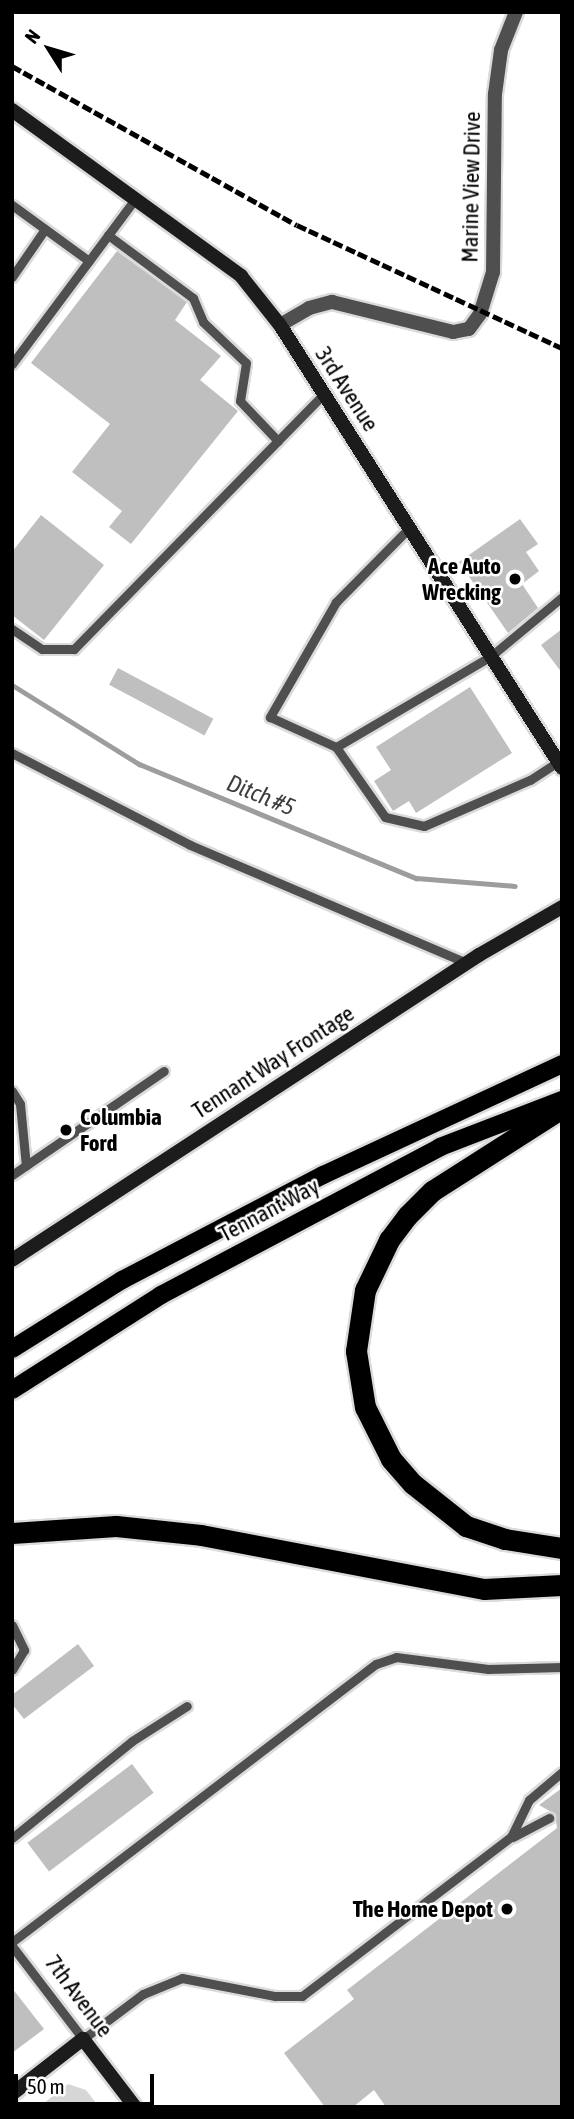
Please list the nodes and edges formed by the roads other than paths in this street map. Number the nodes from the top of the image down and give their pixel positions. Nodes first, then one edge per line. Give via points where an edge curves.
1 (516, 12) edge
2 (12, 110) edge
3 (135, 199) junction
4 (12, 205) edge
5 (45, 229) junction
6 (108, 235) junction
7 (89, 261) junction
8 (12, 277) edge
9 (280, 325) junction
10 (12, 364) edge
11 (324, 394) junction
12 (278, 441) junction
13 (409, 528) junction
14 (562, 597) edge
15 (12, 629) edge
16 (491, 656) junction
17 (336, 747) junction
18 (12, 753) edge
19 (560, 765) edge
20 (562, 907) edge
21 (466, 963) junction
22 (562, 1064) edge
23 (164, 1072) dead end
24 (12, 1091) edge
25 (562, 1100) edge
26 (562, 1108) edge
27 (26, 1166) junction
28 (12, 1175) edge
29 (12, 1260) edge
30 (12, 1349) edge
31 (12, 1390) edge
32 (12, 1533) edge
33 (562, 1548) edge
34 (562, 1585) edge
35 (12, 1625) edge
36 (562, 1667) edge
37 (12, 1670) edge
38 (187, 1706) dead end
39 (562, 1772) edge
40 (549, 1818) dead end
41 (12, 1838) edge
42 (511, 1838) junction
43 (12, 1944) edge
44 (83, 2039) junction
45 (12, 2094) edge
46 (135, 2107) edge

1 - 9 street, Marine View Drive via 501,50 495,94 493,272 480,314 468,329 453,332 332,302 309,308
2 - 3 main road, 3rd Avenue
3 - 6 lane
3 - 9 main road, 3rd Avenue via 241,276
4 - 5 lane
5 - 7 lane
5 - 8 lane
6 - 7 lane
6 - 12 lane via 193,298 203,322 246,363 240,401
7 - 10 lane
9 - 11 main road, 3rd Avenue
11 - 12 lane
11 - 13 main road, 3rd Avenue
12 - 15 lane via 74,649 42,649
13 - 16 main road, 3rd Avenue
13 - 17 lane via 336,602 270,717
14 - 16 lane
16 - 17 lane
16 - 19 main road, 3rd Avenue
17 - 19 lane via 385,817 424,826
18 - 21 lane via 190,845
20 - 21 main road, Tennant Way Frontage
21 - 29 main road, Tennant Way Frontage
22 - 30 main road, Tennant Way via 288,1194 122,1280
23 - 27 lane
24 - 27 lane via 20,1104
25 - 31 main road, Tennant Way via 440,1147 161,1295
26 - 33 highway via 432,1191 407,1216 389,1240 365,1290 356,1350 369,1417 391,1459 413,1484 466,1526 505,1539
27 - 28 lane
32 - 34 highway via 116,1526 201,1535 484,1589
35 - 37 lane via 24,1650
36 - 43 lane via 488,1669 396,1657 376,1664
38 - 41 lane via 132,1741
39 - 42 lane via 529,1800
40 - 42 lane
42 - 44 lane via 302,1996 289,1998 182,1978 143,1994
43 - 44 lane, 7th Avenue
44 - 45 main road
44 - 46 main road, 7th Avenue

